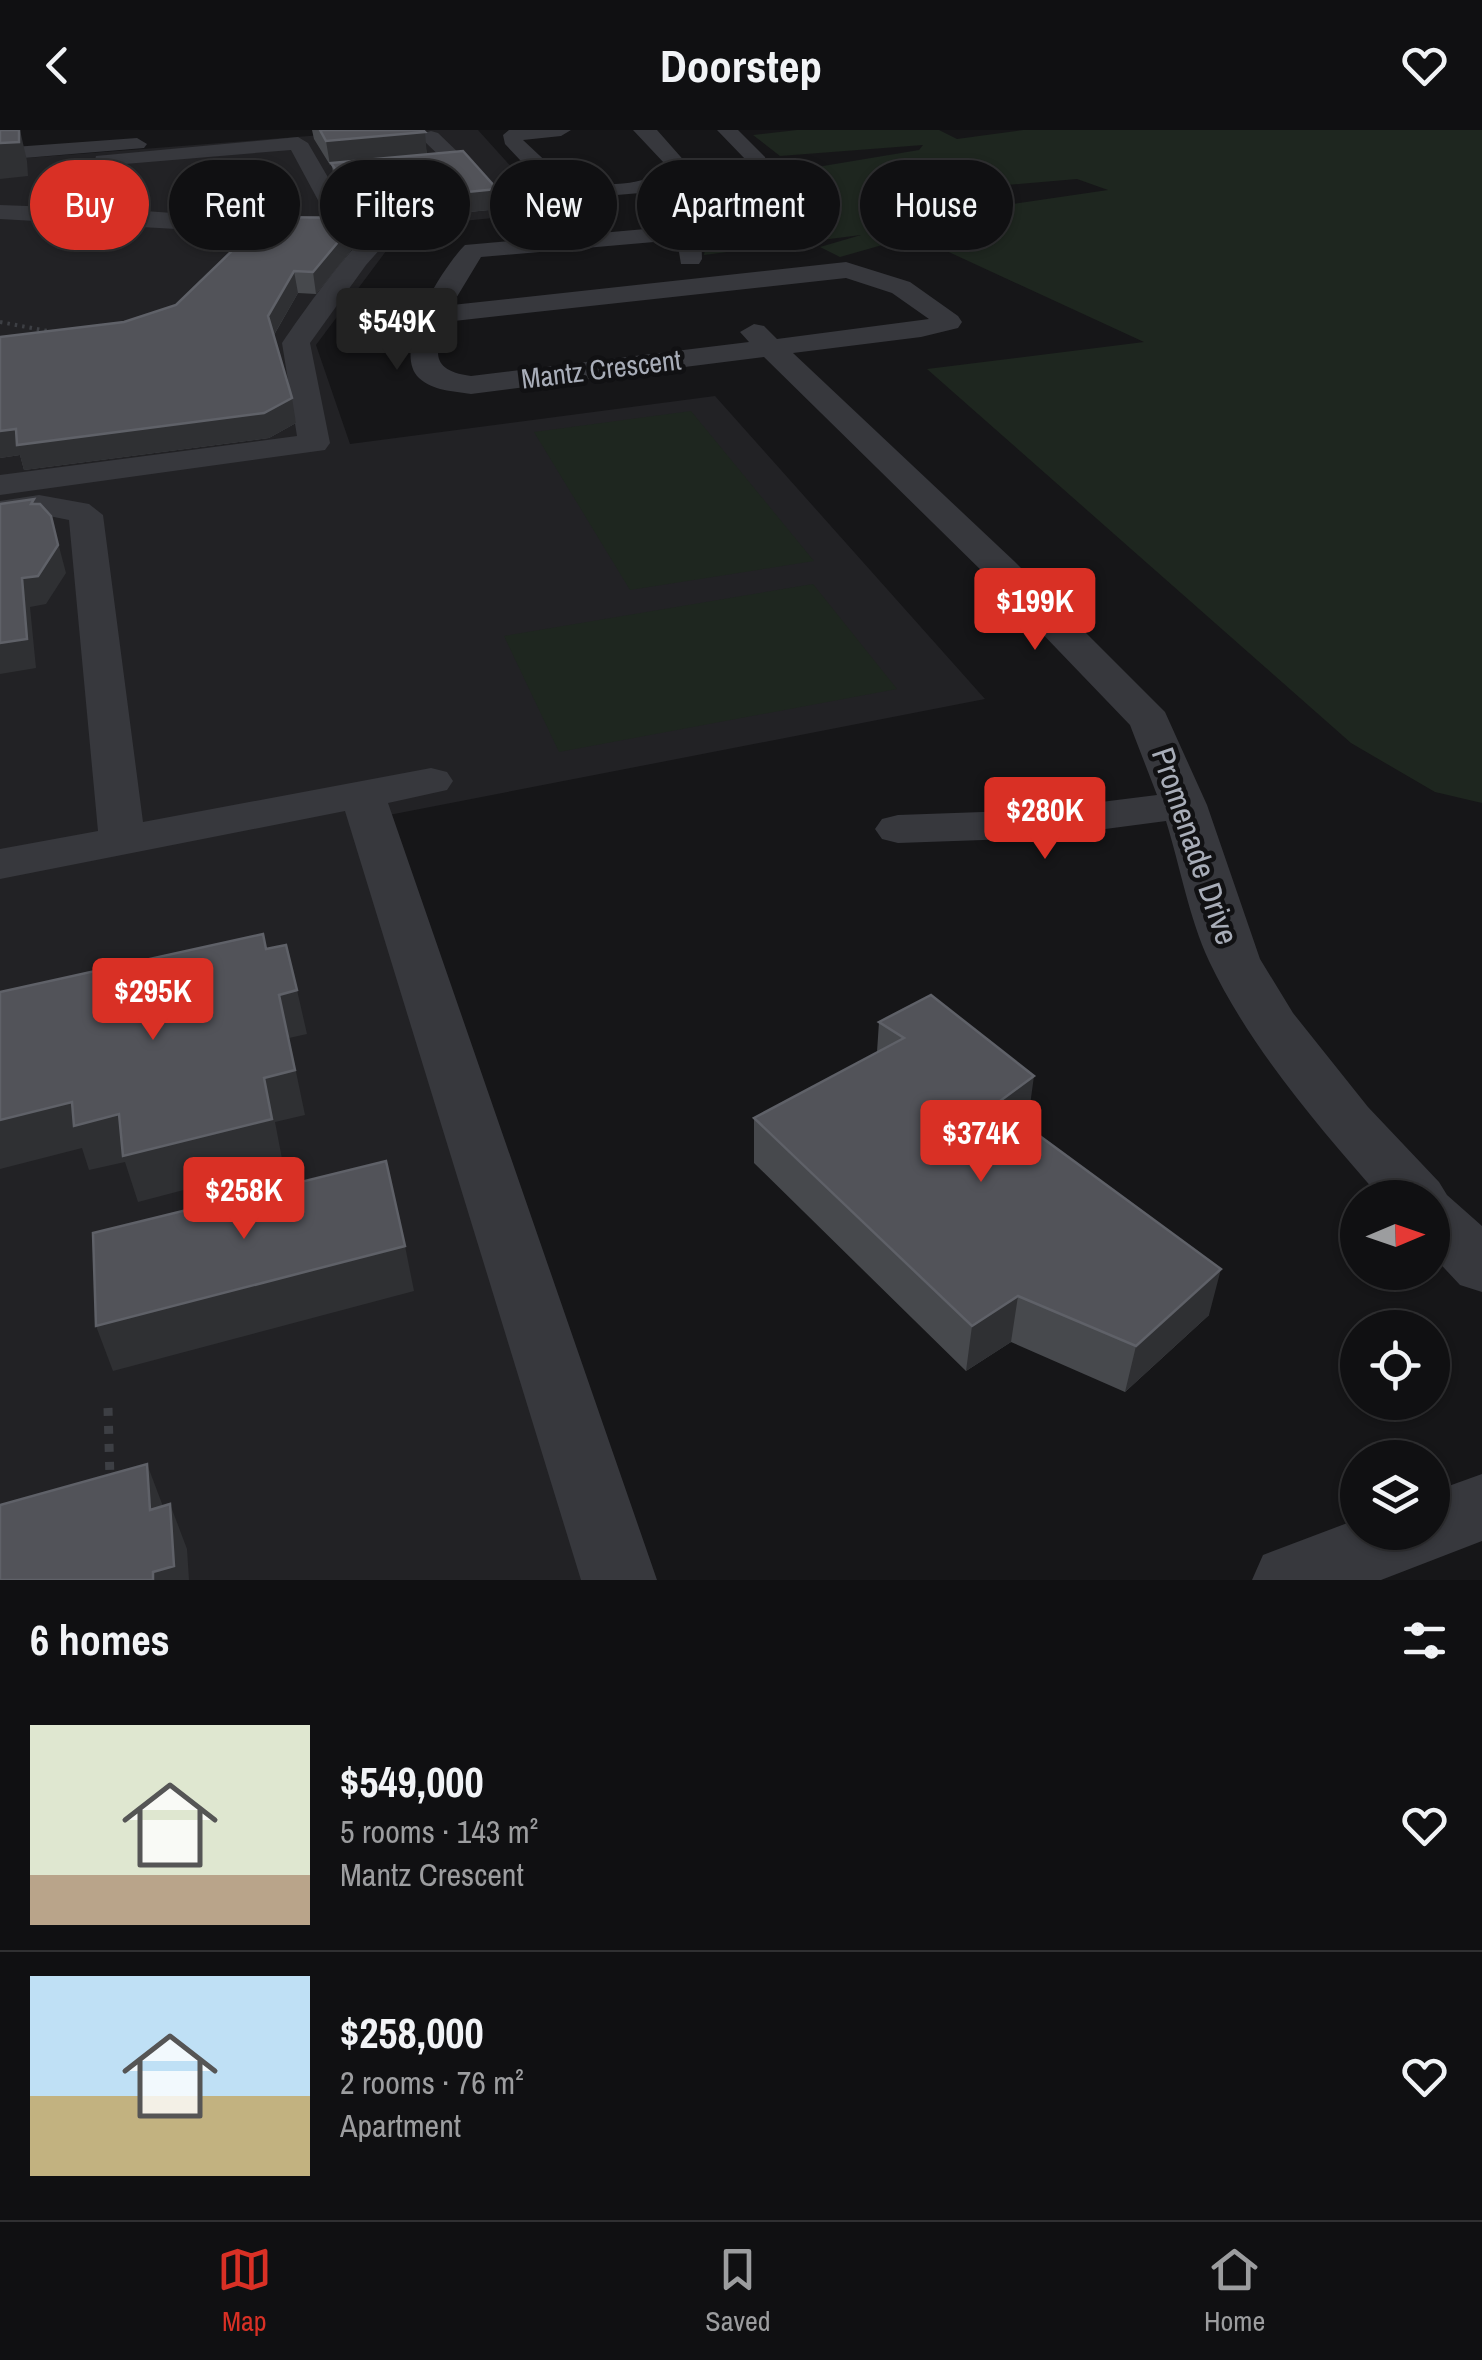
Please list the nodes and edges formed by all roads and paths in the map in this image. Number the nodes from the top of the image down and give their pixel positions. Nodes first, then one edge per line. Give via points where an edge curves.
1 (231, 130) edge
2 (305, 130) edge
3 (561, 130) edge
4 (732, 133) edge
5 (431, 136) dead end
6 (661, 137) edge
7 (0, 152) edge
8 (42, 160) edge
9 (64, 160) edge
10 (69, 160) edge
11 (103, 160) edge
12 (464, 160) edge
13 (756, 160) edge
14 (320, 167) edge
15 (0, 212) edge
16 (29, 212) joint
17 (0, 232) edge
18 (637, 235) edge
19 (244, 250) edge
20 (366, 250) edge
21 (465, 250) edge
22 (687, 250) edge
23 (472, 252) junction
24 (708, 285) junction
25 (208, 288) edge
26 (433, 316) junction
27 (0, 322) edge
28 (58, 333) edge
29 (769, 348) junction
30 (0, 484) edge
31 (0, 510) edge
32 (431, 780) dead end
33 (362, 792) junction
34 (1184, 804) junction
35 (898, 828) dead end
36 (122, 840) junction
37 (0, 864) edge
38 (1401, 1180) edge
39 (1450, 1233) edge
40 (1482, 1267) edge
41 (108, 1408) dead end
42 (110, 1493) edge
43 (1482, 1507) edge
44 (1450, 1519) edge
45 (1369, 1550) edge
46 (619, 1580) edge
47 (1290, 1580) edge

1 - 9 street
2 - 10 street
3 - 6 street via 512,140 561,190 571,192 664,182 676,164
4 - 13 street
5 - 12 street
7 - 8 street
11 - 14 street via 298,143
15 - 16 street
16 - 17 street
18 - 23 street
19 - 25 street
20 - 30 street via 296,343 314,443
21 - 23 path
22 - 24 street, Promenade Drive
23 - 26 street, Mantz Crescent
24 - 26 street
24 - 29 street, Promenade Drive
24 - 29 street via 816,271 874,274 948,322
26 - 29 street, Mantz Crescent via 422,340 425,367 459,385
27 - 28 path
29 - 34 street, Promenade Drive via 1150,721
31 - 36 street via 42,504 86,515
32 - 33 street
33 - 36 street
33 - 46 street
34 - 35 street via 1038,824
34 - 38 street, Promenade Drive via 1234,960 1348,1122
36 - 37 street
39 - 40 street
41 - 42 path
43 - 44 street
45 - 47 street

